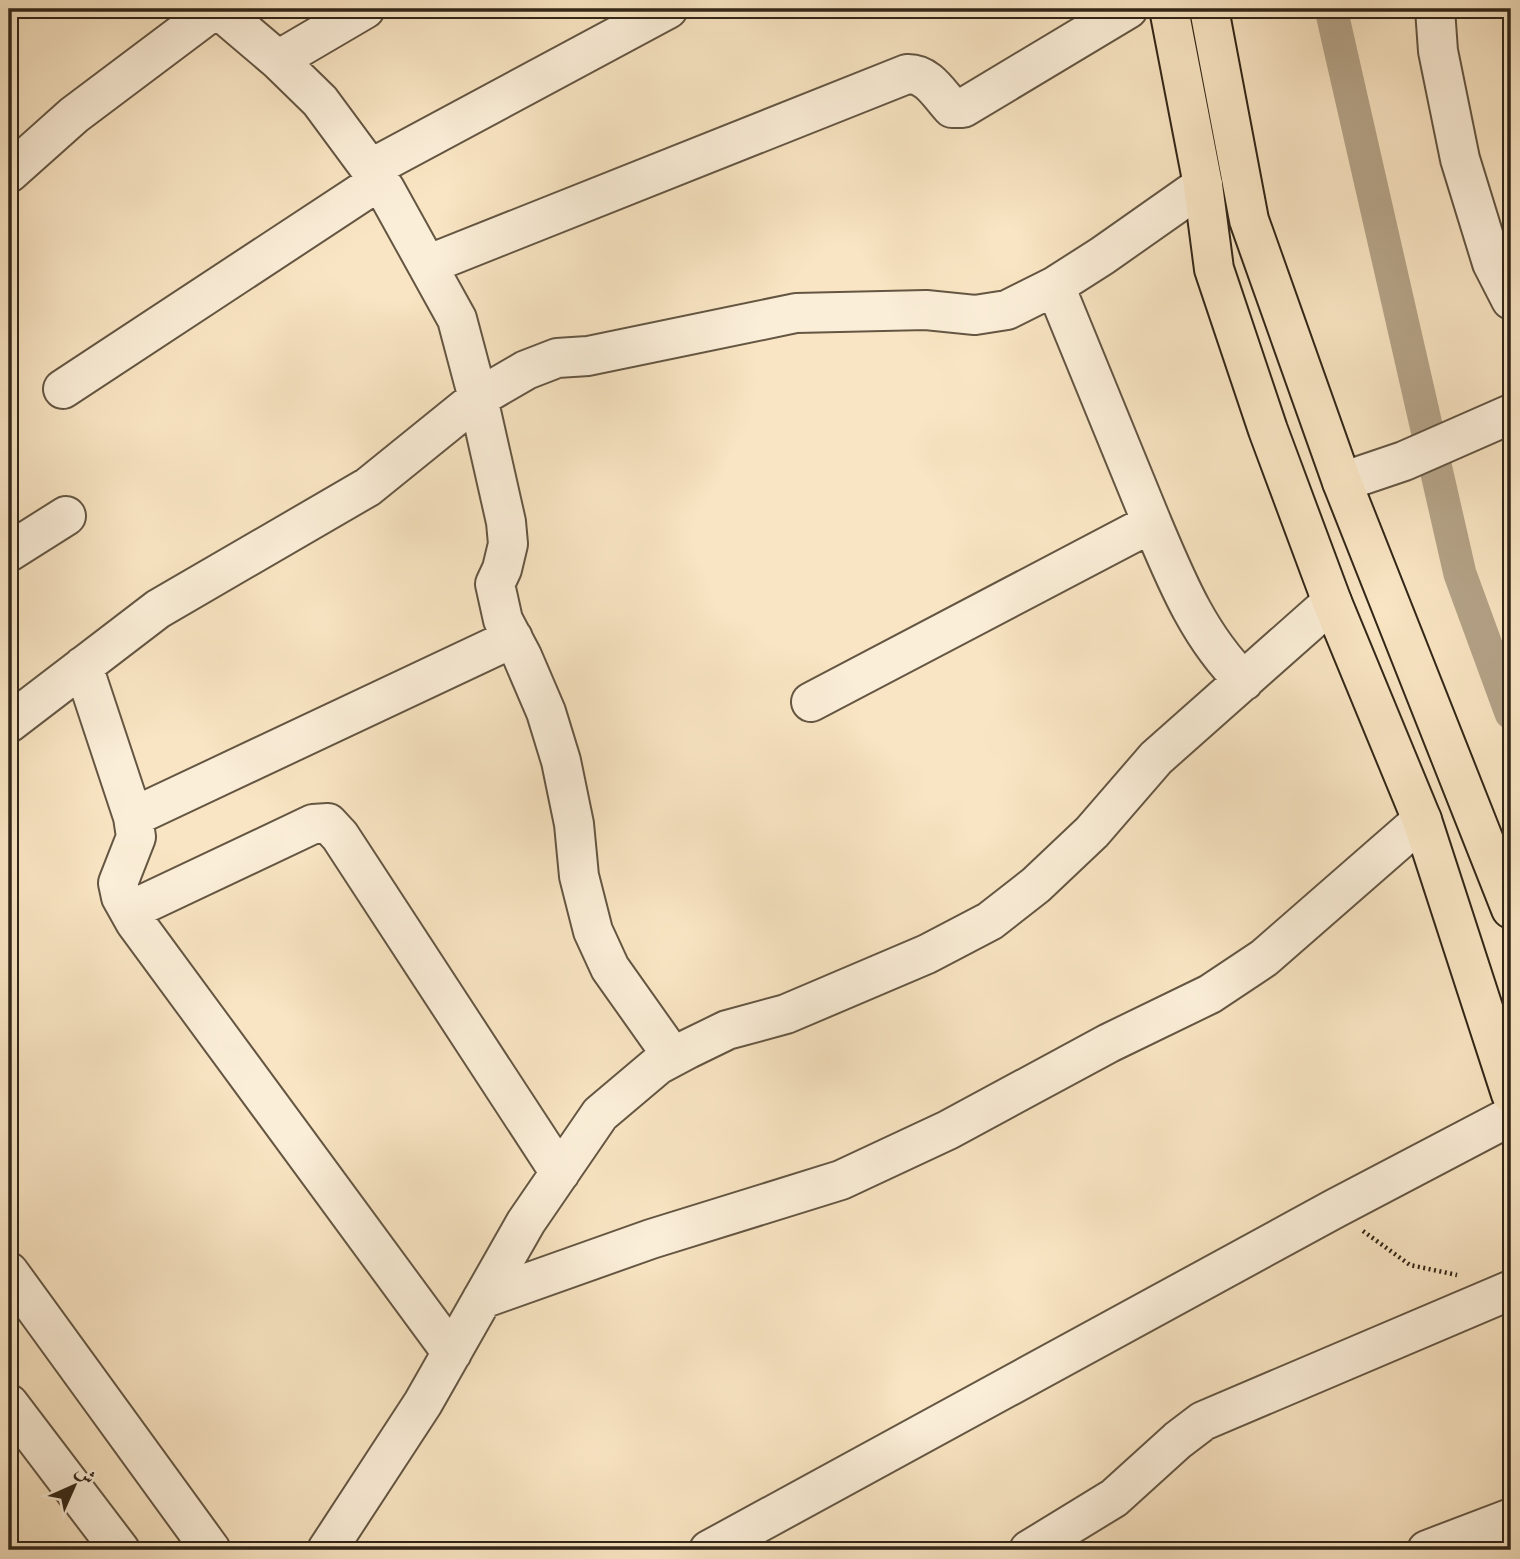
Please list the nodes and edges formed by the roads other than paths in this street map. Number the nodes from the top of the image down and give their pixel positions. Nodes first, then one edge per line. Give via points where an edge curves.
1 (217, 9) edge
2 (365, 9) edge
3 (668, 9) edge
4 (1128, 9) edge
5 (1169, 9) edge
6 (1209, 9) edge
7 (1435, 9) edge
8 (278, 60) junction
9 (9, 173) edge
10 (375, 175) junction
11 (1203, 185) junction
12 (427, 265) junction
13 (1055, 286) junction
14 (1511, 300) edge
15 (63, 389) dead end
16 (478, 398) junction
17 (1511, 414) edge
18 (1342, 482) junction
19 (66, 516) dead end
20 (1152, 523) junction
21 (9, 552) edge
22 (1332, 602) junction
23 (513, 638) junction
24 (83, 666) junction
25 (1244, 681) junction
26 (811, 702) dead end
27 (9, 723) edge
28 (133, 817) junction
29 (1422, 820) junction
30 (1511, 909) edge
31 (129, 911) junction
32 (673, 1057) junction
33 (1511, 1094) edge
34 (1511, 1116) edge
35 (560, 1173) junction
36 (9, 1272) edge
37 (1511, 1290) edge
38 (482, 1299) junction
39 (452, 1353) junction
40 (9, 1404) edge
41 (1511, 1518) edge
42 (120, 1550) edge
43 (211, 1550) edge
44 (327, 1550) edge
45 (709, 1550) edge
46 (1029, 1550) edge
47 (1427, 1550) edge

1 - 8 street
1 - 9 street via 74,114
2 - 8 street
3 - 10 street
4 - 12 street via 963,108 952,107 928,80 908,74
5 - 11 main road
6 - 18 main road via 1250,220
7 - 14 street via 1438,51 1461,159 1492,263
8 - 10 street via 320,101
10 - 12 street
10 - 15 street
11 - 13 street
11 - 22 main road via 1213,269
12 - 16 street via 457,319
13 - 16 street via 1007,310 975,315 926,310 796,313 588,356 557,358
13 - 20 street
16 - 23 street via 506,522 508,544 495,584 503,620
16 - 24 street via 368,487 158,609
17 - 18 street via 1404,461
18 - 30 main road
19 - 21 street
20 - 25 street via 1202,628 1223,661
20 - 26 street
22 - 25 street
22 - 29 main road
23 - 28 street
23 - 32 street via 546,712 561,761 579,876 593,931 610,968
24 - 27 street
24 - 28 street
25 - 32 street via 1156,758 1092,832 1036,885 990,921 926,954 786,1014 727,1030
28 - 31 street via 136,837 118,883
29 - 33 main road
29 - 38 street via 1264,958 1210,994 948,1130 841,1180
31 - 35 street via 313,824 328,823
31 - 39 street
32 - 35 street via 600,1114
34 - 45 street
35 - 38 street
36 - 43 street
37 - 46 street via 1203,1421 1114,1498
38 - 39 street
39 - 44 street
40 - 42 street
41 - 47 street

